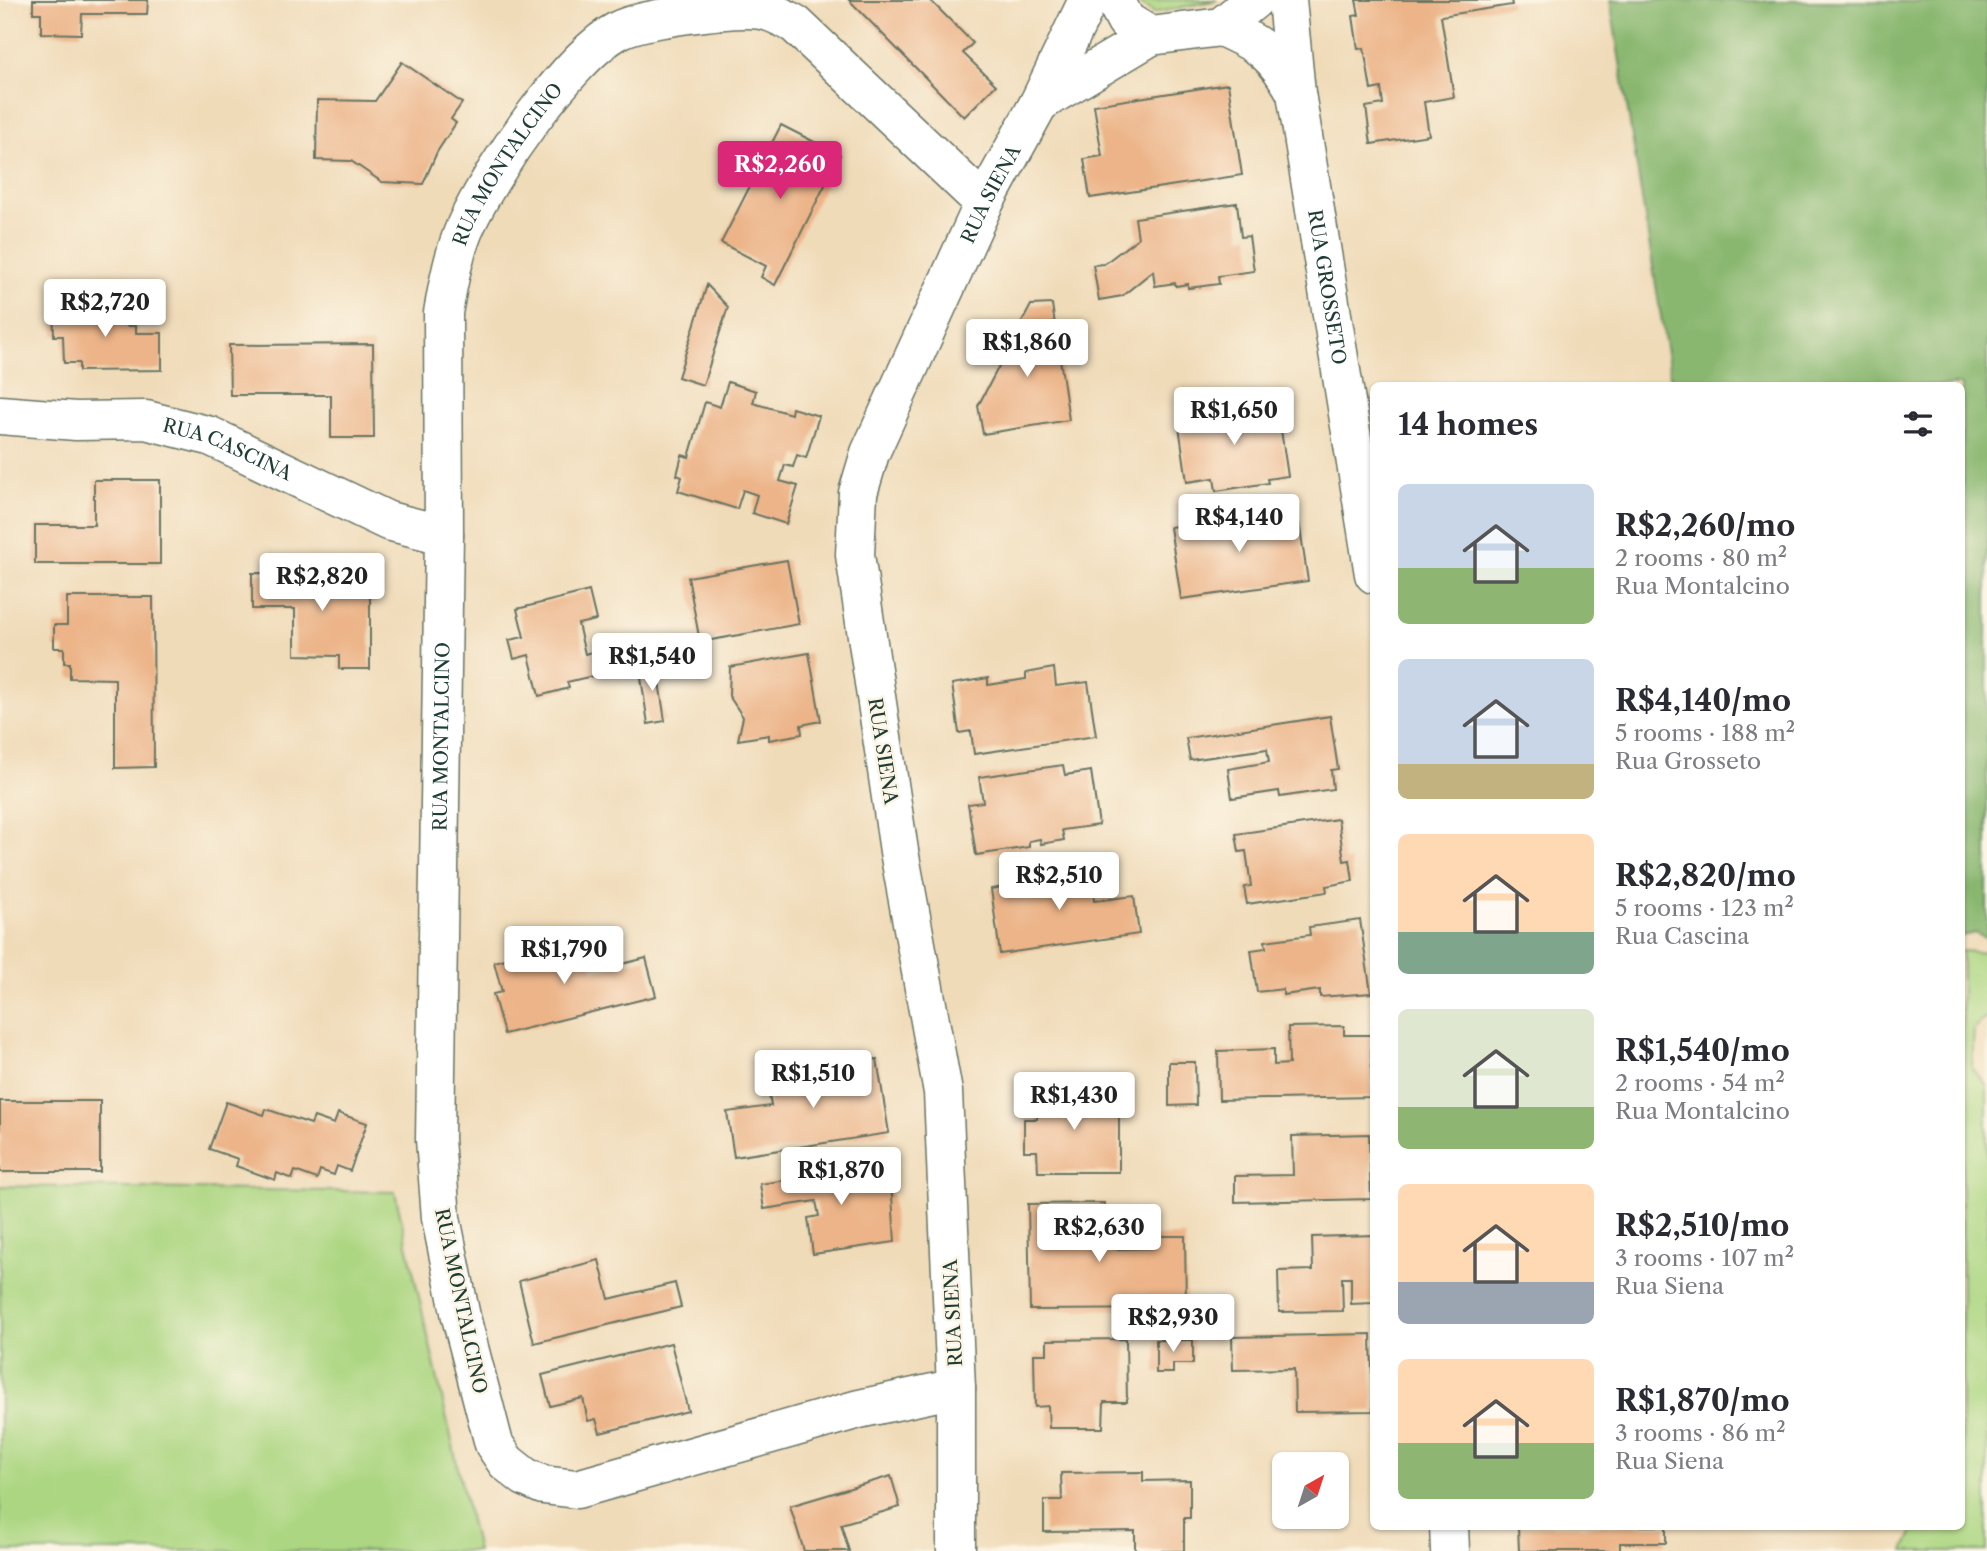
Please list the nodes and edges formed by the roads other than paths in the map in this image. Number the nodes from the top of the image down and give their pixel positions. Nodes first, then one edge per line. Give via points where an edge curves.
1 (1088, 0) edge
2 (1115, 0) edge
3 (1254, 0) edge
4 (1287, 0) edge
5 (1221, 27) junction
6 (1151, 36) junction
7 (1296, 93) junction
8 (1040, 103) junction
9 (984, 203) junction
10 (0, 415) edge
11 (444, 535) junction
12 (1370, 549) edge
13 (956, 1388) junction
14 (1449, 1530) edge
15 (956, 1551) edge
16 (1450, 1551) edge

1 - 8 street, RUA SIENA
2 - 6 street via 1126,21
3 - 5 street
4 - 7 street, RUA GROSSETO
5 - 6 street
5 - 7 street via 1257,42 1280,63
6 - 8 street
7 - 12 street, RUA GROSSETO
8 - 9 street, RUA SIENA
9 - 11 street, RUA MONTALCINO via 795,24 761,10 717,11 620,29 592,49 505,155 465,226 443,313
9 - 13 street, RUA SIENA via 870,453 858,493 855,555 899,851 943,1092
10 - 11 street, RUA CASCINA via 146,420 209,436 388,522
11 - 13 street, RUA MONTALCINO via 435,1139 441,1217 494,1444 506,1462 525,1477 551,1487 577,1489 859,1409
13 - 15 street, RUA SIENA
14 - 16 street

